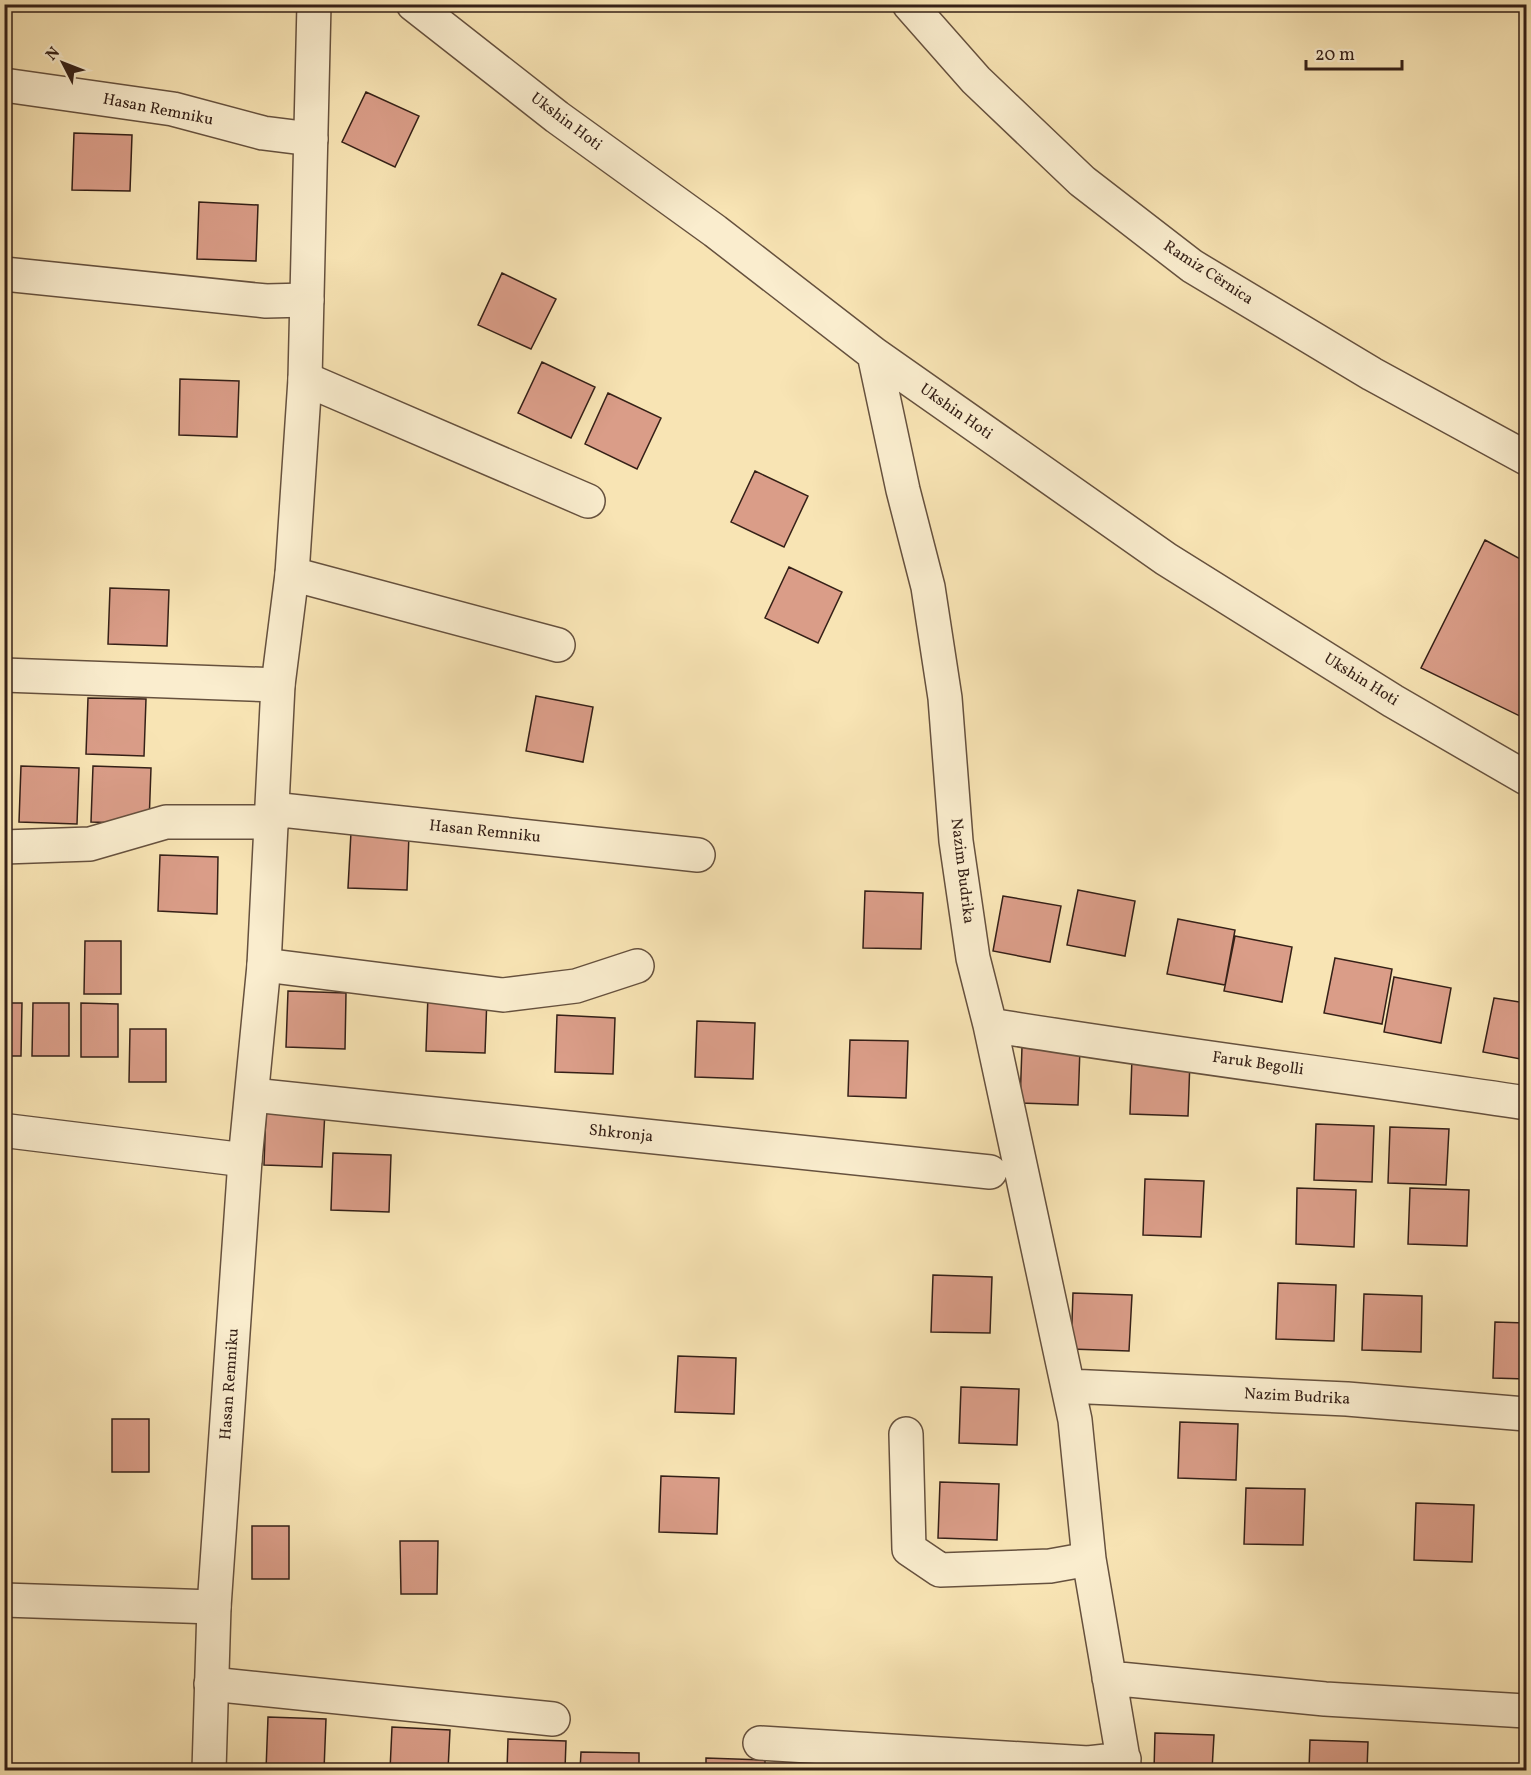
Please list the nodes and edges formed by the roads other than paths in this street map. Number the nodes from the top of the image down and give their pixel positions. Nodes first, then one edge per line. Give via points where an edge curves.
1 (314, 4) edge
2 (413, 4) edge
3 (909, 4) edge
4 (4, 85) edge
5 (311, 140) junction
6 (4, 274) edge
7 (307, 300) junction
8 (874, 354) junction
9 (305, 379) junction
10 (1527, 458) edge
11 (588, 501) dead end
12 (292, 574) junction
13 (558, 645) dead end
14 (4, 675) edge
15 (278, 685) junction
16 (1527, 778) edge
17 (272, 816) junction
18 (4, 847) edge
19 (698, 855) dead end
20 (264, 965) junction
21 (637, 966) dead end
22 (990, 1024) junction
23 (252, 1095) junction
24 (1527, 1103) edge
25 (9, 1131) dead end
26 (245, 1160) junction
27 (990, 1172) dead end
28 (1068, 1386) junction
29 (1527, 1414) edge
30 (906, 1434) dead end
31 (1089, 1559) junction
32 (4, 1599) edge
33 (214, 1607) junction
34 (1109, 1678) junction
35 (211, 1684) junction
36 (1527, 1711) edge
37 (553, 1719) dead end
38 (760, 1743) dead end
39 (1124, 1765) edge
40 (209, 1770) edge

1 - 5 street, Hasan Remniku
2 - 8 street, Ukshin Hoti
3 - 10 street, Ramiz Cërnica via 976,80 1082,181 1192,266 1372,374
4 - 5 street, Hasan Remniku via 173,109 263,133
5 - 7 street, Hasan Remniku
6 - 7 street via 266,301
7 - 9 street, Hasan Remniku
8 - 16 street, Ukshin Hoti via 1166,559 1393,701
8 - 22 street, Nazim Budrika via 928,587 945,698 958,852 974,958
9 - 11 street
9 - 12 street, Hasan Remniku
12 - 13 street
12 - 15 street, Hasan Remniku
14 - 15 street
15 - 17 street, Hasan Remniku
17 - 18 street via 166,822 90,844
17 - 19 street, Hasan Remniku
17 - 20 street, Hasan Remniku
20 - 21 street via 503,995 576,986
20 - 23 street, Hasan Remniku
22 - 24 street, Faruk Begolli
22 - 28 street, Nazim Budrika
23 - 26 street, Hasan Remniku
23 - 27 street, Shkronja
25 - 26 street
26 - 33 street, Hasan Remniku
28 - 29 street, Nazim Budrika via 1347,1399
28 - 31 street, Nazim Budrika
30 - 31 street via 909,1549 940,1570 1050,1566
31 - 34 street, Nazim Budrika
32 - 33 street
33 - 35 street, Hasan Remniku
34 - 36 street via 1325,1699
34 - 39 street, Nazim Budrika
35 - 37 street
35 - 40 street, Hasan Remniku
38 - 39 street, Nazim Budrika

